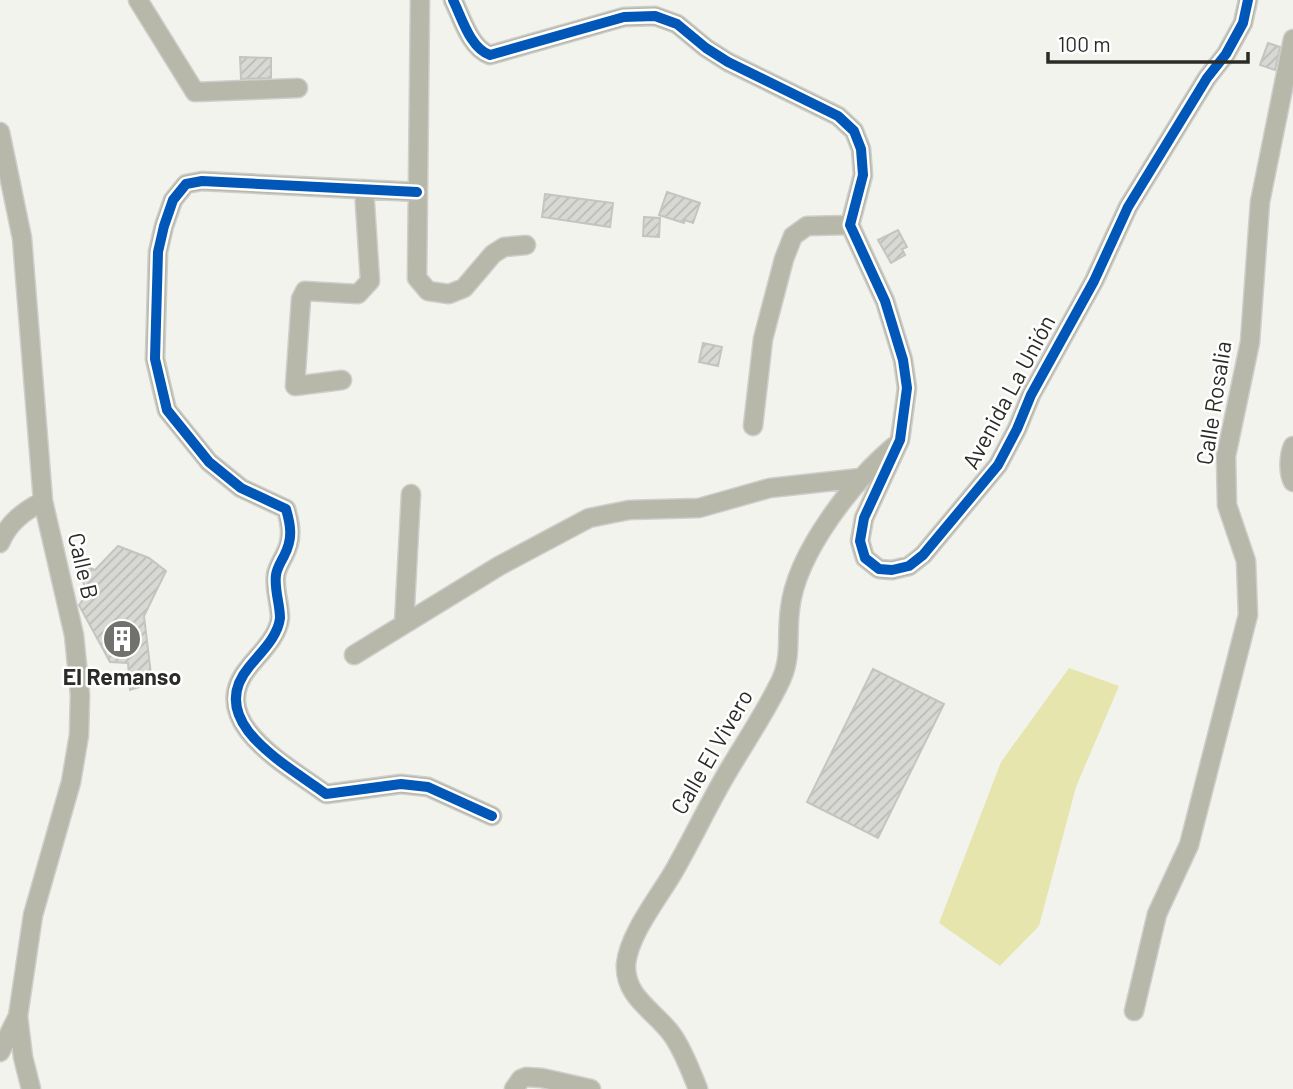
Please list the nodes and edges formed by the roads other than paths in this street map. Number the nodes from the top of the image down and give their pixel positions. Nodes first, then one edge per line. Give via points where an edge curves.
1 (138, 0) edge
2 (420, 0) edge
3 (453, 0) edge
4 (1248, 0) edge
5 (1292, 53) edge
6 (298, 88) dead end
7 (0, 132) edge
8 (364, 189) junction
9 (417, 191) junction
10 (850, 225) junction
11 (526, 245) dead end
12 (342, 380) dead end
13 (753, 426) dead end
14 (901, 440) junction
15 (1293, 446) edge
16 (860, 478) junction
17 (1293, 482) edge
18 (411, 494) dead end
19 (43, 501) junction
20 (0, 543) edge
21 (404, 624) junction
22 (354, 655) dead end
23 (492, 817) dead end
24 (1135, 1011) dead end
25 (18, 1016) junction
26 (0, 1052) edge
27 (517, 1084) edge
28 (31, 1089) edge
29 (592, 1089) edge
30 (698, 1089) edge

1 - 6 street via 194,92
2 - 9 street
3 - 10 street via 475,45 490,55 624,17 655,16 677,23 728,62 838,116 854,131 863,175
4 - 14 street, Avenida La Unión via 1243,23 1226,54 1128,207 998,465 923,555 909,566 879,569 865,558 860,541 864,518
5 - 24 street, Calle Rosalia via 1261,202 1250,342 1226,456 1227,505 1246,561 1248,615 1189,845 1157,914
7 - 19 street, Calle B via 22,238
8 - 9 street
8 - 12 street via 370,281 358,294 305,291 300,299 295,386
8 - 23 street via 186,184 173,200 158,252 155,359 167,410 209,462 241,488 286,509 292,530 276,572 280,619 270,641 239,678 234,697 239,718 259,746 326,794 401,784 428,787
9 - 11 street via 417,278 428,291 449,294 464,288 504,247
10 - 13 street via 807,226 793,236 763,340
10 - 14 street, Avenida La Unión via 885,301 903,360 907,388
14 - 16 street, Calle El Vivero
15 - 17 street
16 - 21 street via 769,488 699,508 629,510 589,518
16 - 30 street, Calle El Vivero via 837,506 794,586 787,665 779,685 630,945 626,965 633,994 672,1034
18 - 21 street
19 - 20 street via 25,510
19 - 25 street, Calle B via 74,635 79,735 72,782 33,915
21 - 22 street
25 - 26 street
25 - 28 street, Calle B
27 - 29 street via 526,1077 542,1078

